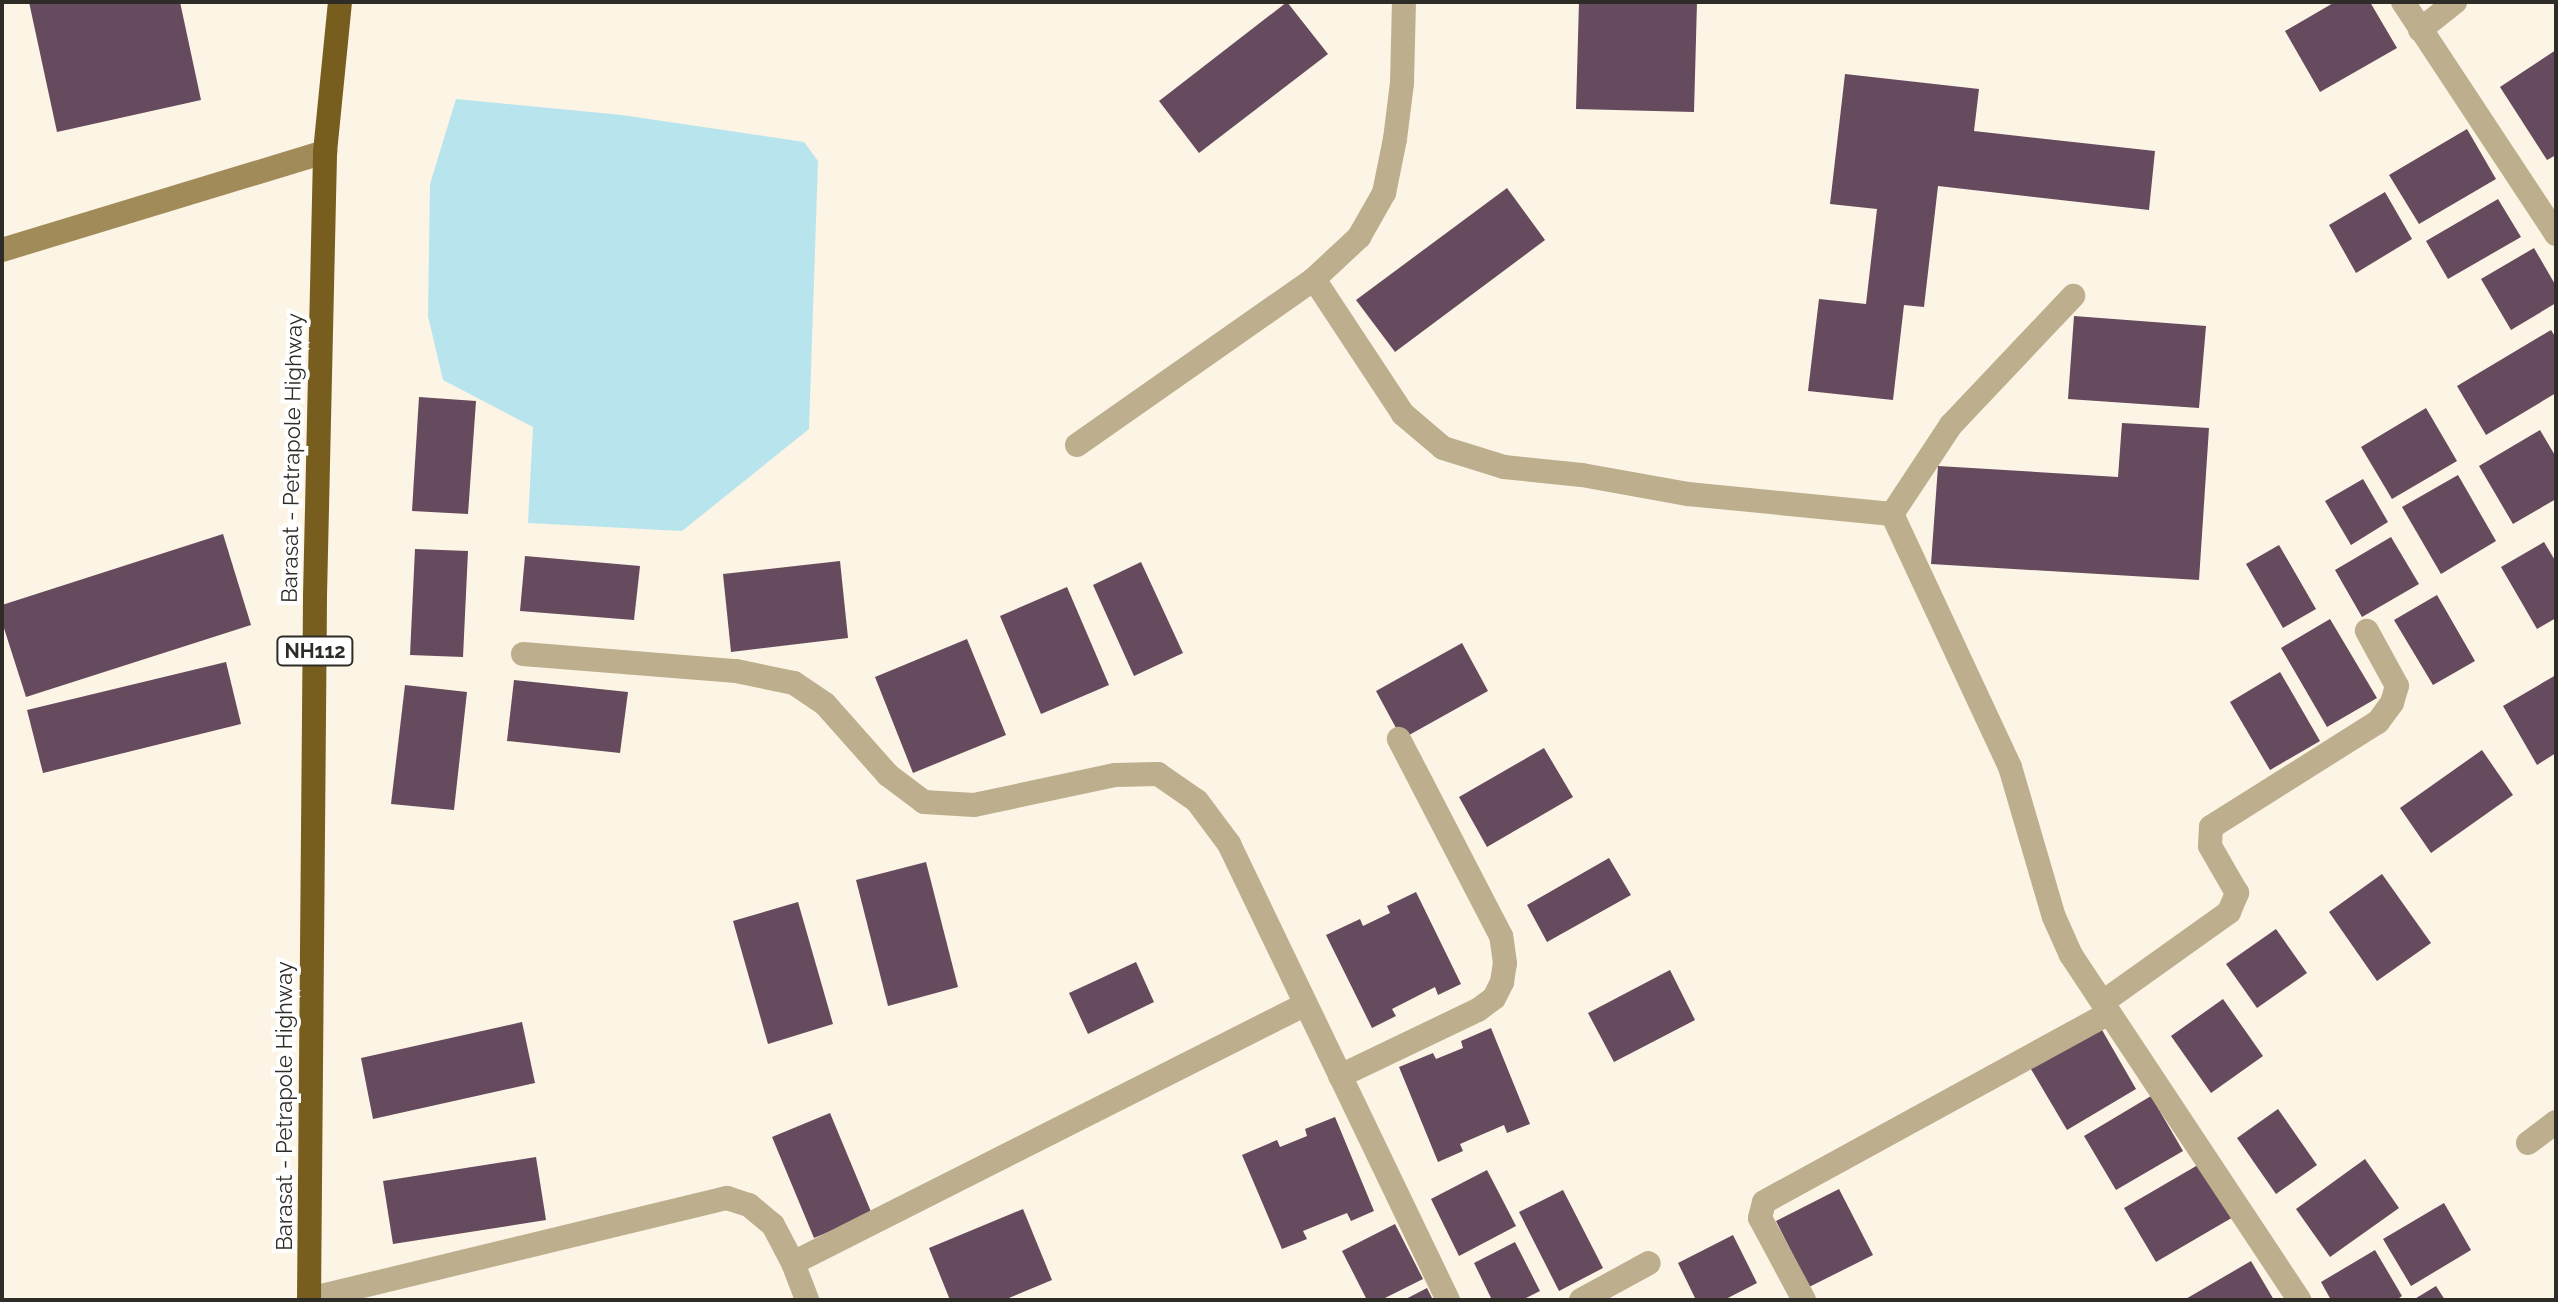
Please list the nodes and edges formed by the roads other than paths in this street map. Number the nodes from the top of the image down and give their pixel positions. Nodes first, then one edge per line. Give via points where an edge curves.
1 (340, 2) edge
2 (1404, 2) edge
3 (2403, 2) edge
4 (2455, 2) edge
5 (2420, 30) junction
6 (325, 152) junction
7 (2556, 234) edge
8 (2, 250) edge
9 (1314, 279) junction
10 (2073, 296) dead end
11 (1077, 445) dead end
12 (1892, 514) junction
13 (2367, 631) dead end
14 (523, 654) dead end
15 (1399, 739) dead end
16 (1304, 1005) junction
17 (2106, 1008) junction
18 (1340, 1076) junction
19 (2556, 1122) edge
20 (2528, 1143) dead end
21 (793, 1263) junction
22 (1649, 1263) dead end
23 (309, 1300) edge
24 (807, 1300) edge
25 (1448, 1300) edge
26 (1581, 1300) edge
27 (1804, 1300) edge
28 (2299, 1300) edge

1 - 6 highway, Barasat - Petrapole Highway / NH112
2 - 9 street via 1402,83 1384,193 1359,237
3 - 5 street
4 - 5 street
5 - 7 street
6 - 8 street
6 - 23 highway, Barasat - Petrapole Highway / NH112
9 - 11 street
9 - 12 street via 1403,414 1443,448 1504,467 1688,494
10 - 12 street via 1951,425
12 - 17 street via 2010,767 2054,917 2071,955
13 - 17 street via 2397,686 2392,703 2378,722 2211,827 2210,846 2237,893 2229,912
14 - 16 street via 736,671 794,683 825,704 888,775 924,802 974,805 1115,775 1158,774 1197,801 1229,844
15 - 18 street via 1501,936 1502,982 1494,998 1465,1018
16 - 18 street
16 - 21 street
17 - 27 street via 1764,1202 1760,1218
17 - 28 street
18 - 25 street
19 - 20 street
21 - 23 street via 773,1225 749,1205 727,1198
21 - 24 street
22 - 26 street

